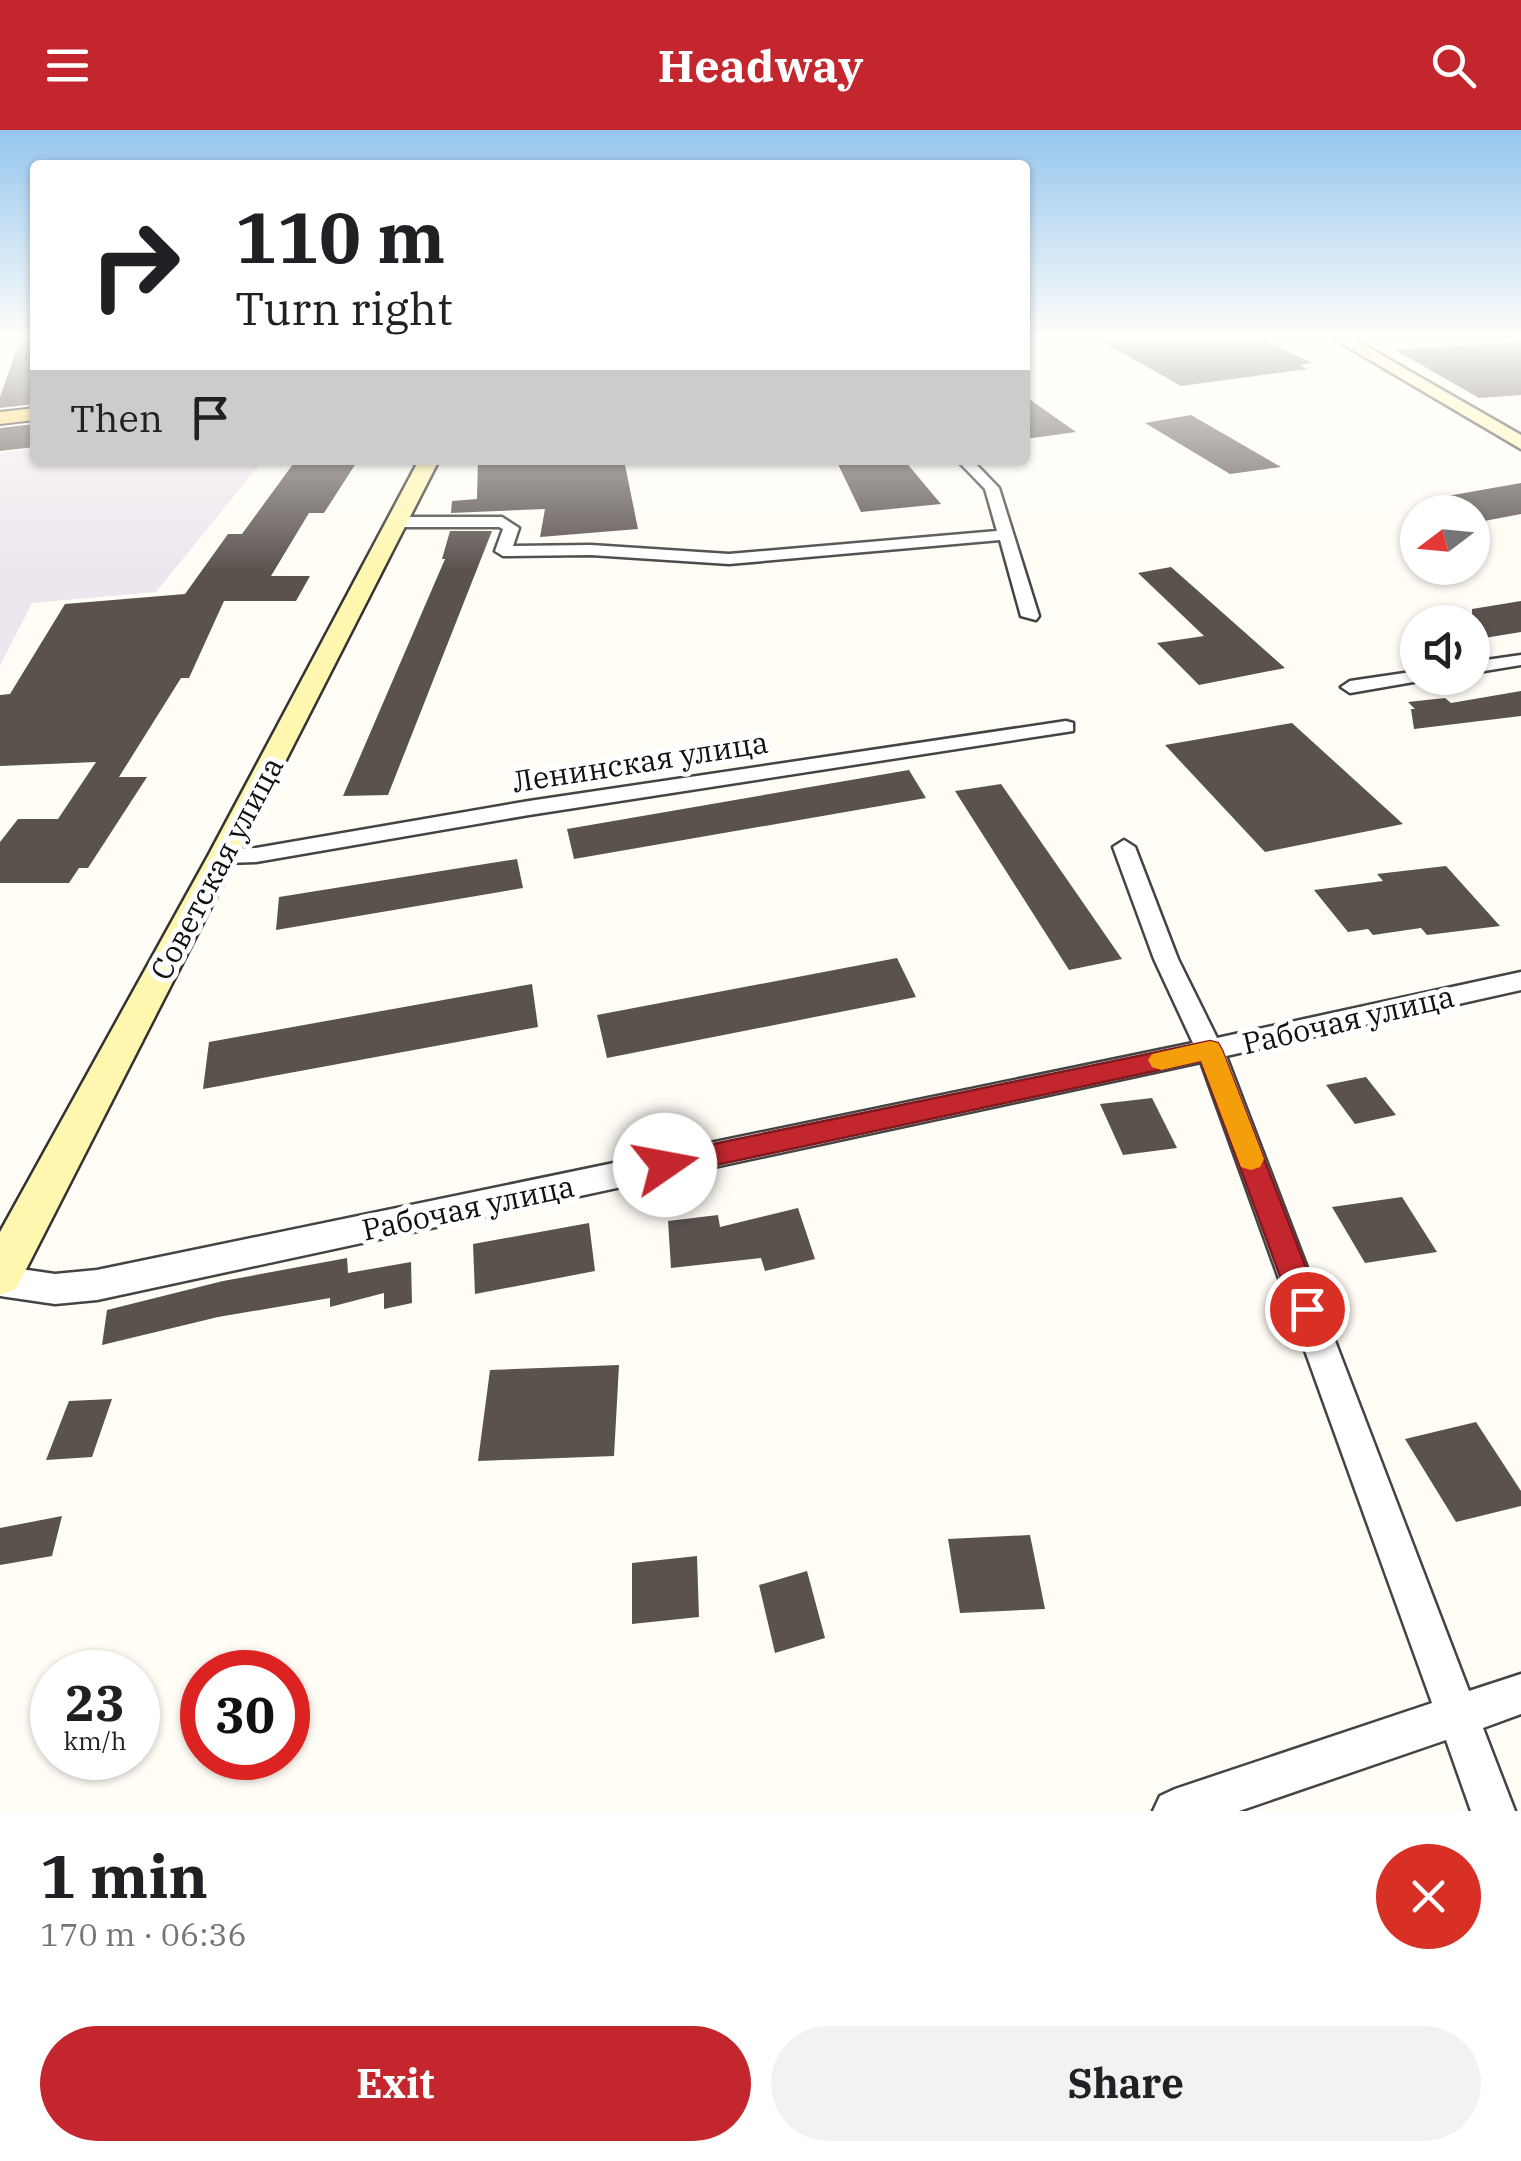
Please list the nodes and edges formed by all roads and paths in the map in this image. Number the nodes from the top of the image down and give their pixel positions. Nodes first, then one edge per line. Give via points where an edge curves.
1 (1474, 415) edge
2 (30, 417) edge
3 (0, 421) edge
4 (1521, 443) edge
5 (426, 465) edge
6 (969, 465) edge
7 (397, 522) junction
8 (1004, 536) junction
9 (1030, 616) dead end
10 (1521, 660) edge
11 (1490, 665) edge
12 (1400, 679) edge
13 (1350, 687) dead end
14 (1066, 727) dead end
15 (1124, 847) dead end
16 (224, 856) junction
17 (1521, 980) edge
18 (1210, 1050) junction
19 (0, 1278) edge
20 (1521, 1694) edge
21 (1460, 1716) junction
22 (1176, 1811) edge
23 (1493, 1811) edge

1 - 4 main road
2 - 3 main road
5 - 7 main road, Советская улица
6 - 8 street via 992,488
7 - 8 street via 502,522 511,528 503,551 693,559
7 - 16 main road, Советская улица
8 - 9 street
10 - 11 street
12 - 13 street
14 - 16 street, Ленинская улица
15 - 18 street via 1166,959
16 - 19 main road, Советская улица
17 - 18 street, Рабочая улица
18 - 19 street, Рабочая улица via 97,1285 55,1290
18 - 21 street
20 - 21 street
21 - 22 street
21 - 23 street

